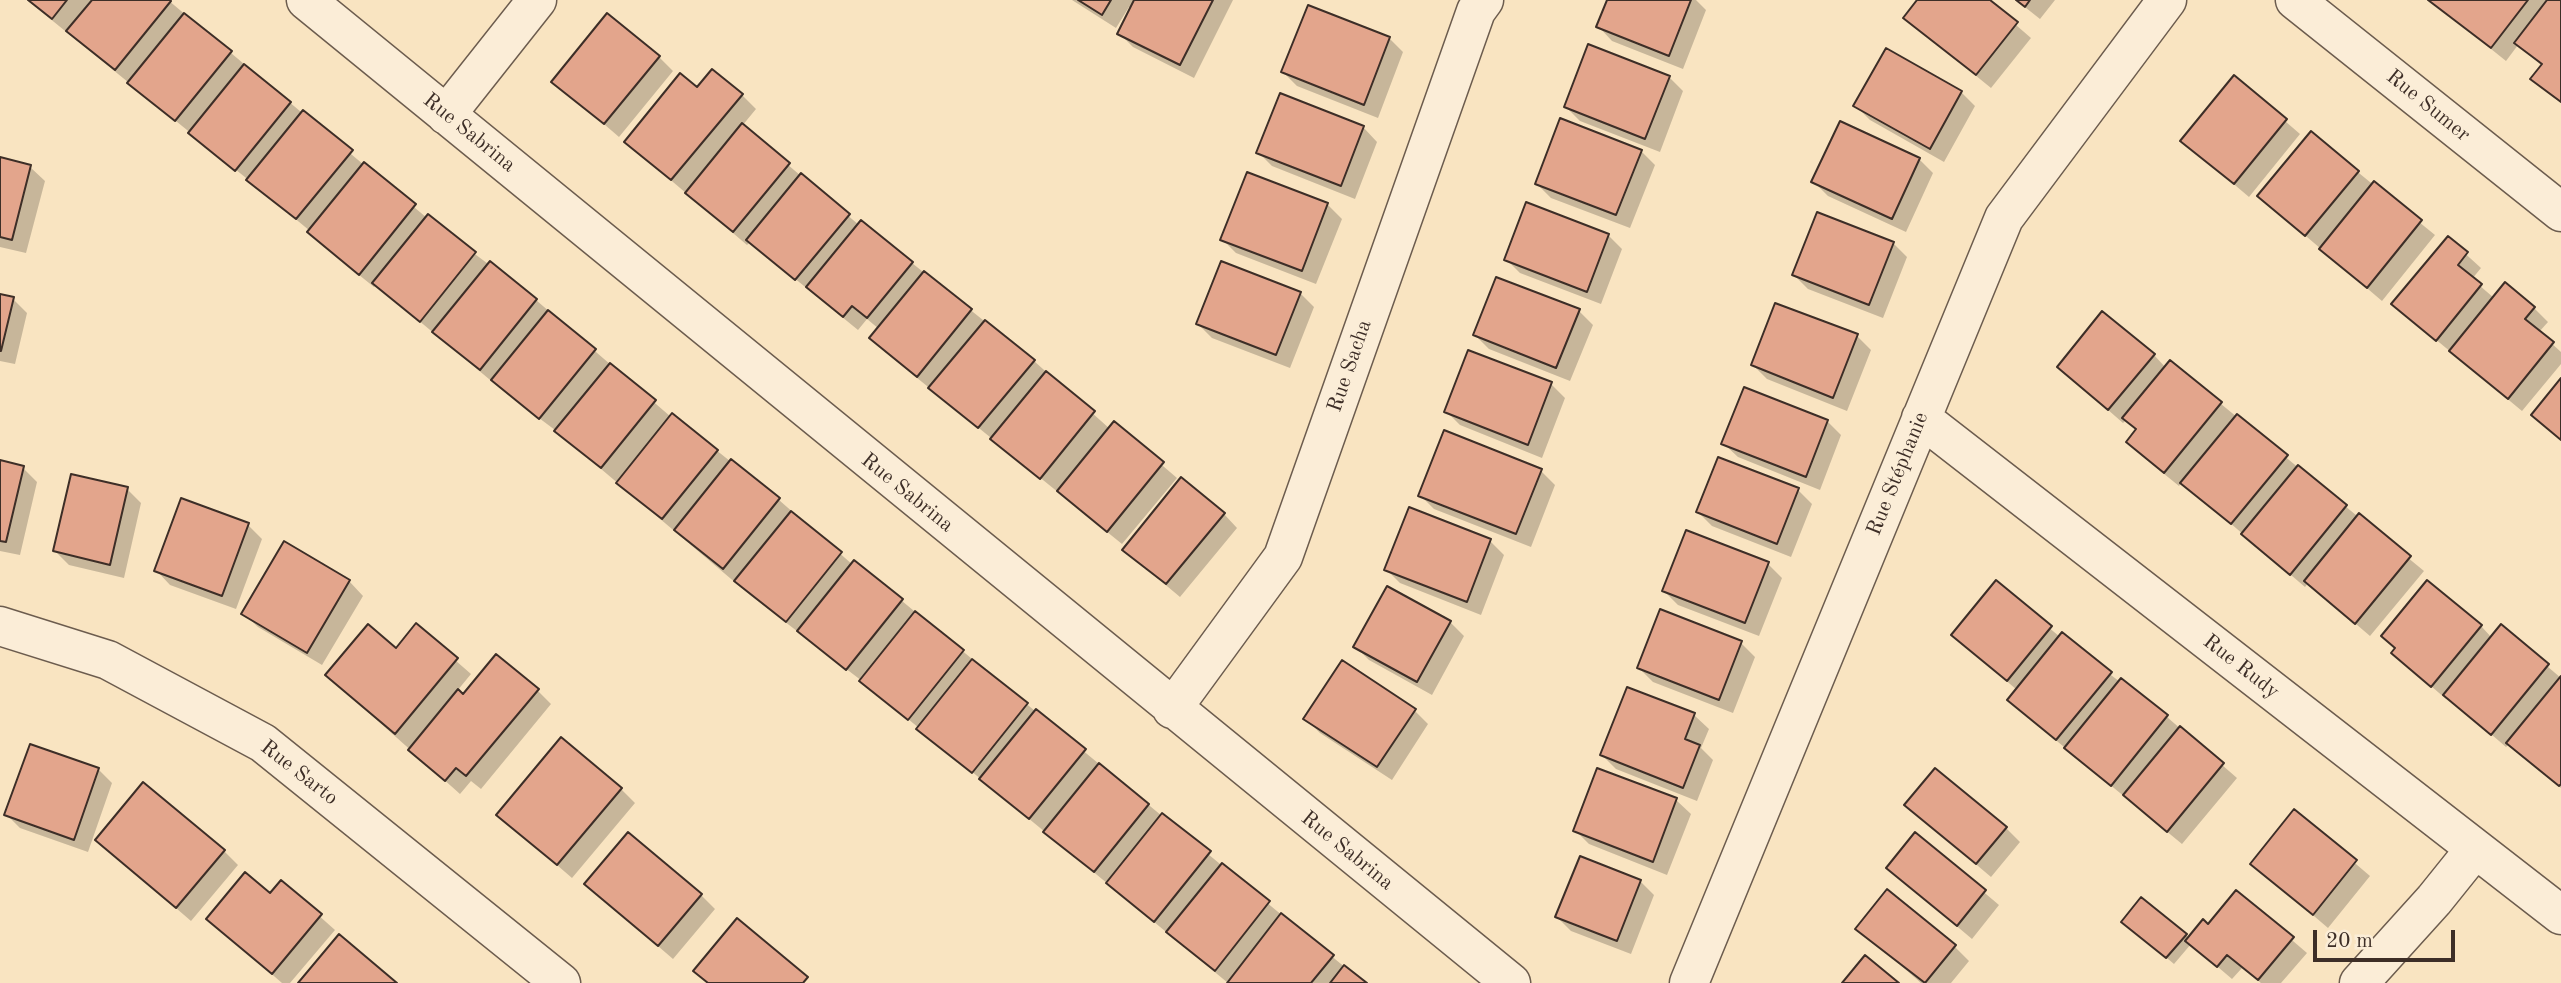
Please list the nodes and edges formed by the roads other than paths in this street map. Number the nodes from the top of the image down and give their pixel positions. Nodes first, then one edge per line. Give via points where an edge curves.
1 (306, 0) edge
2 (537, 0) edge
3 (2167, 0) edge
4 (2295, 0) edge
5 (1474, 4) edge
6 (446, 115) junction
7 (2561, 212) edge
8 (1921, 418) junction
9 (0, 626) edge
10 (1171, 709) junction
11 (2475, 849) junction
12 (2561, 915) edge
13 (561, 983) edge
14 (1511, 983) edge
15 (1689, 983) edge
16 (2359, 983) edge

1 - 6 street, Rue Sabrina
2 - 6 street
3 - 8 street, Rue Stéphanie via 2004,218
4 - 7 street, Rue Sumer
5 - 10 street, Rue Sacha via 1283,557
6 - 10 street, Rue Sabrina
8 - 11 street, Rue Rudy
8 - 15 street, Rue Stéphanie
9 - 13 street, Rue Sarto via 108,660 263,743
10 - 14 street, Rue Sabrina
11 - 12 street, Rue Rudy
11 - 16 street

